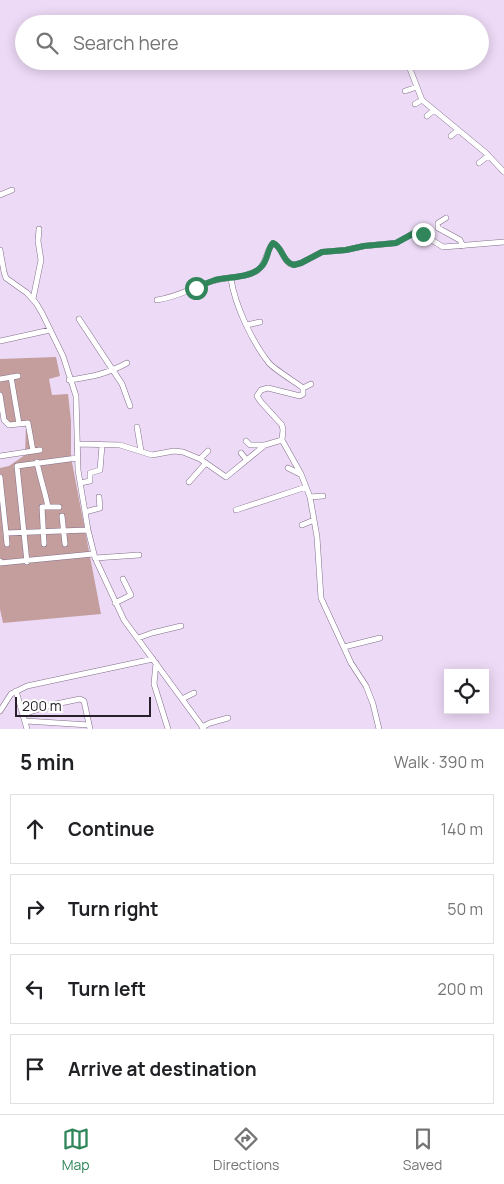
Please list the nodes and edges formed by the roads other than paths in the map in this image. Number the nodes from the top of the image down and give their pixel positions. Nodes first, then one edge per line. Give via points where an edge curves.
1 (410, 70) edge
2 (417, 87) junction
3 (405, 91) dead end
4 (422, 100) junction
5 (415, 104) dead end
6 (434, 110) junction
7 (427, 116) dead end
8 (458, 130) junction
9 (451, 136) dead end
10 (488, 156) junction
11 (479, 162) dead end
12 (504, 172) edge
13 (12, 190) dead end
14 (0, 195) edge
15 (446, 218) dead end
16 (38, 229) dead end
17 (504, 242) edge
18 (463, 246) junction
19 (0, 250) edge
20 (231, 279) junction
21 (33, 299) junction
22 (157, 300) dead end
23 (79, 319) dead end
24 (260, 322) dead end
25 (247, 325) junction
26 (50, 330) junction
27 (0, 341) edge
28 (127, 363) dead end
29 (113, 371) junction
30 (18, 376) dead end
31 (11, 377) junction
32 (0, 380) edge
33 (69, 380) junction
34 (310, 384) dead end
35 (303, 388) junction
36 (0, 395) edge
37 (130, 406) dead end
38 (19, 424) junction
39 (137, 427) dead end
40 (282, 440) junction
41 (246, 441) dead end
42 (77, 444) junction
43 (102, 444) junction
44 (265, 445) junction
45 (40, 450) dead end
46 (32, 451) junction
47 (141, 451) junction
48 (208, 451) dead end
49 (241, 452) dead end
50 (0, 456) edge
51 (77, 458) junction
52 (200, 459) junction
53 (246, 459) junction
54 (35, 463) junction
55 (206, 463) junction
56 (288, 468) dead end
57 (301, 474) junction
58 (0, 477) edge
59 (80, 482) junction
60 (189, 482) dead end
61 (306, 487) junction
62 (323, 496) dead end
63 (99, 497) dead end
64 (310, 497) junction
65 (2, 506) edge
66 (48, 507) junction
67 (59, 507) dead end
68 (236, 510) dead end
69 (85, 512) junction
70 (62, 516) dead end
71 (314, 520) junction
72 (302, 525) dead end
73 (88, 530) junction
74 (24, 531) junction
75 (44, 531) junction
76 (63, 531) junction
77 (6, 533) junction
78 (7, 544) dead end
79 (44, 544) dead end
80 (64, 544) dead end
81 (139, 554) dead end
82 (94, 556) junction
83 (0, 562) edge
84 (27, 562) junction
85 (123, 579) dead end
86 (115, 603) junction
87 (181, 626) dead end
88 (138, 638) junction
89 (380, 638) dead end
90 (344, 647) junction
91 (154, 660) junction
92 (16, 690) junction
93 (194, 693) dead end
94 (0, 697) edge
95 (182, 699) junction
96 (5, 701) junction
97 (0, 711) edge
98 (24, 714) junction
99 (228, 718) dead end
100 (26, 721) junction
101 (89, 727) edge
102 (203, 728) edge
103 (27, 729) edge
104 (168, 729) edge
105 (378, 729) edge

1 - 2 street
2 - 3 street
2 - 4 street
4 - 5 street
4 - 6 street
6 - 7 street
6 - 8 street
8 - 9 street
8 - 10 street
10 - 11 street
10 - 12 street
13 - 14 street
15 - 18 street via 438,222 438,228 460,240
16 - 21 street via 41,260
17 - 18 street
18 - 20 street via 442,247 418,231 396,243 322,252 294,265 287,262 277,244 273,243 260,268
19 - 21 street via 6,278
20 - 22 street via 213,281
20 - 25 street
21 - 26 street
23 - 29 street
24 - 25 street
25 - 35 street via 270,364
26 - 27 street
26 - 33 street
28 - 29 street
29 - 33 street
29 - 37 street
30 - 31 street
31 - 32 street
31 - 38 street
33 - 42 street via 76,396
34 - 35 street
35 - 40 street via 304,394 300,396 268,388 258,393 258,399 282,425
36 - 38 street via 4,420 10,425
38 - 46 street via 28,423
39 - 47 street
40 - 44 street
40 - 57 street
41 - 44 street via 250,445
42 - 43 street
42 - 51 street
43 - 47 street
43 - 59 street via 100,470 90,473 90,481
44 - 53 street
45 - 46 street
46 - 50 street
46 - 54 street
47 - 52 street via 152,455 183,452
48 - 52 street
49 - 53 street
51 - 54 street
51 - 59 street
52 - 55 street
53 - 55 street via 226,477
54 - 66 street
54 - 74 street via 18,466
55 - 60 street
56 - 57 street
57 - 61 street
58 - 65 street
59 - 69 street
61 - 64 street
61 - 68 street
62 - 64 street
63 - 69 street via 100,508
64 - 71 street
65 - 77 street
66 - 67 street
66 - 75 street via 42,507
69 - 73 street
70 - 76 street
71 - 72 street
71 - 90 street via 321,598
73 - 76 street
73 - 82 street
74 - 75 street
74 - 77 street
74 - 84 street
75 - 76 street
75 - 79 street
76 - 80 street
77 - 78 street
81 - 82 street
82 - 84 street
82 - 86 street
83 - 84 street
85 - 86 street via 131,595
86 - 88 street
87 - 88 street
88 - 91 street
89 - 90 street
90 - 105 street via 366,686
91 - 92 street
91 - 95 street
91 - 104 street via 154,684
92 - 96 street
92 - 98 street
93 - 95 street
94 - 96 street
95 - 102 street
96 - 97 street
98 - 100 street
98 - 101 street via 80,699 84,701
99 - 102 street
100 - 101 street
100 - 103 street

